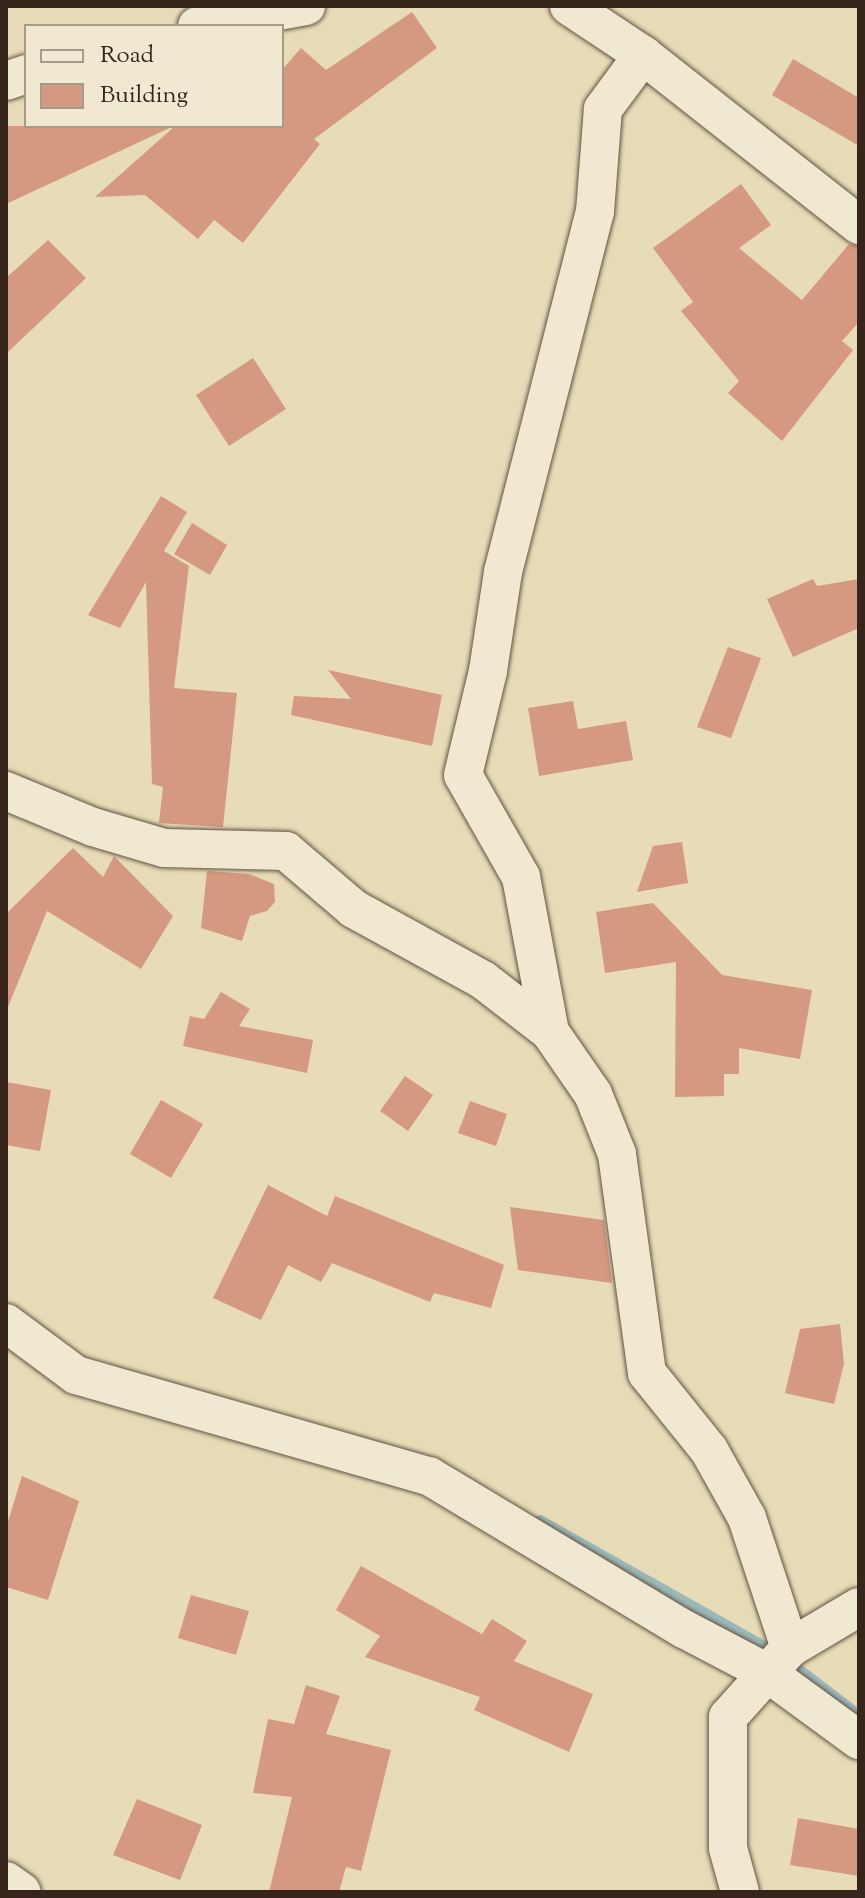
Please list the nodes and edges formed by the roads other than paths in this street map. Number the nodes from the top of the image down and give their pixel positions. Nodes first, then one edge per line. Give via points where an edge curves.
1 (306, 6) edge
2 (569, 6) edge
3 (208, 24) edge
4 (643, 55) junction
5 (859, 225) edge
6 (6, 791) edge
7 (550, 1032) junction
8 (9, 1328) edge
9 (859, 1607) edge
10 (778, 1660) junction
11 (859, 1740) edge
12 (6, 1881) edge
13 (22, 1892) edge
14 (740, 1892) edge

1 - 3 street
2 - 4 street
4 - 5 street
4 - 7 street via 603,109 595,212 503,572 488,671 463,775 521,877
6 - 7 street via 93,827 164,848 286,851 354,909 483,980
7 - 10 street via 593,1094 617,1154 647,1373 709,1450 747,1518
8 - 10 street via 76,1375 429,1476 684,1629
9 - 10 street
10 - 11 street
10 - 14 street via 728,1717 728,1848
12 - 13 street

